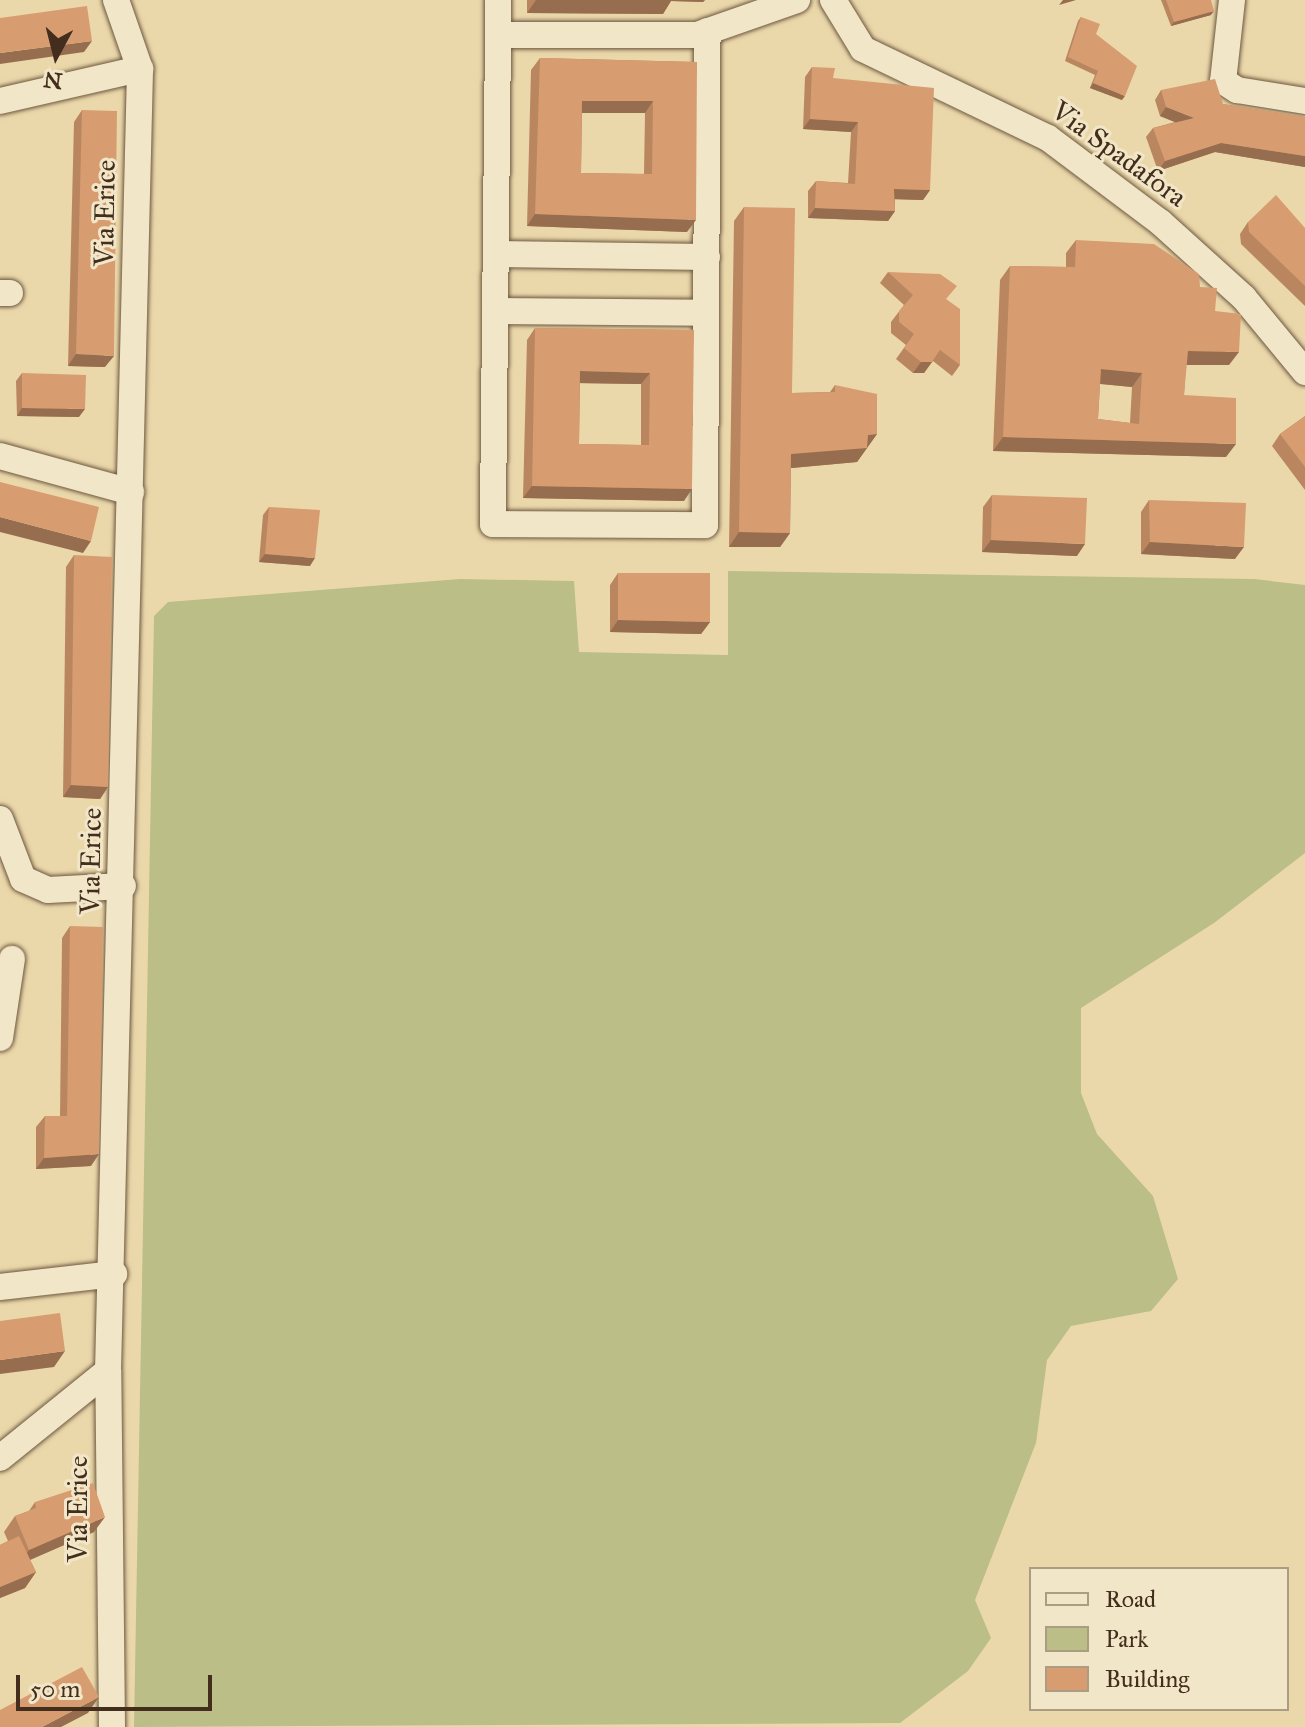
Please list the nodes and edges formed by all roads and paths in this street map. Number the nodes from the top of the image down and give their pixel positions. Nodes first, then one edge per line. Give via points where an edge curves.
1 (116, 0) edge
2 (498, 0) edge
3 (797, 0) edge
4 (833, 0) edge
5 (1232, 0) edge
6 (708, 31) junction
7 (498, 35) junction
8 (140, 69) junction
9 (0, 101) edge
10 (1305, 101) edge
11 (496, 254) junction
12 (707, 257) junction
13 (495, 311) junction
14 (706, 313) junction
15 (1305, 372) edge
16 (0, 456) edge
17 (131, 492) junction
18 (0, 819) edge
19 (123, 886) junction
20 (12, 959) dead end
21 (0, 1038) edge
22 (114, 1274) junction
23 (0, 1287) edge
24 (108, 1371) junction
25 (0, 1458) edge
26 (112, 1727) edge

1 - 8 street, Via Erice
2 - 7 street
3 - 6 street
4 - 15 street, Via Spadafora via 863,49 1048,138 1160,222 1244,298
5 - 10 street via 1223,81 1237,90
6 - 7 street
6 - 12 street
7 - 11 street
8 - 9 street
8 - 17 street, Via Erice
11 - 12 street
11 - 13 street
12 - 14 street
13 - 14 street
13 - 14 street via 493,524 705,525
16 - 17 street
17 - 19 street, Via Erice
18 - 19 street via 23,879 48,890
19 - 22 street, Via Erice
20 - 21 street
22 - 23 street
22 - 24 street, Via Erice
24 - 25 street
24 - 26 street, Via Erice

